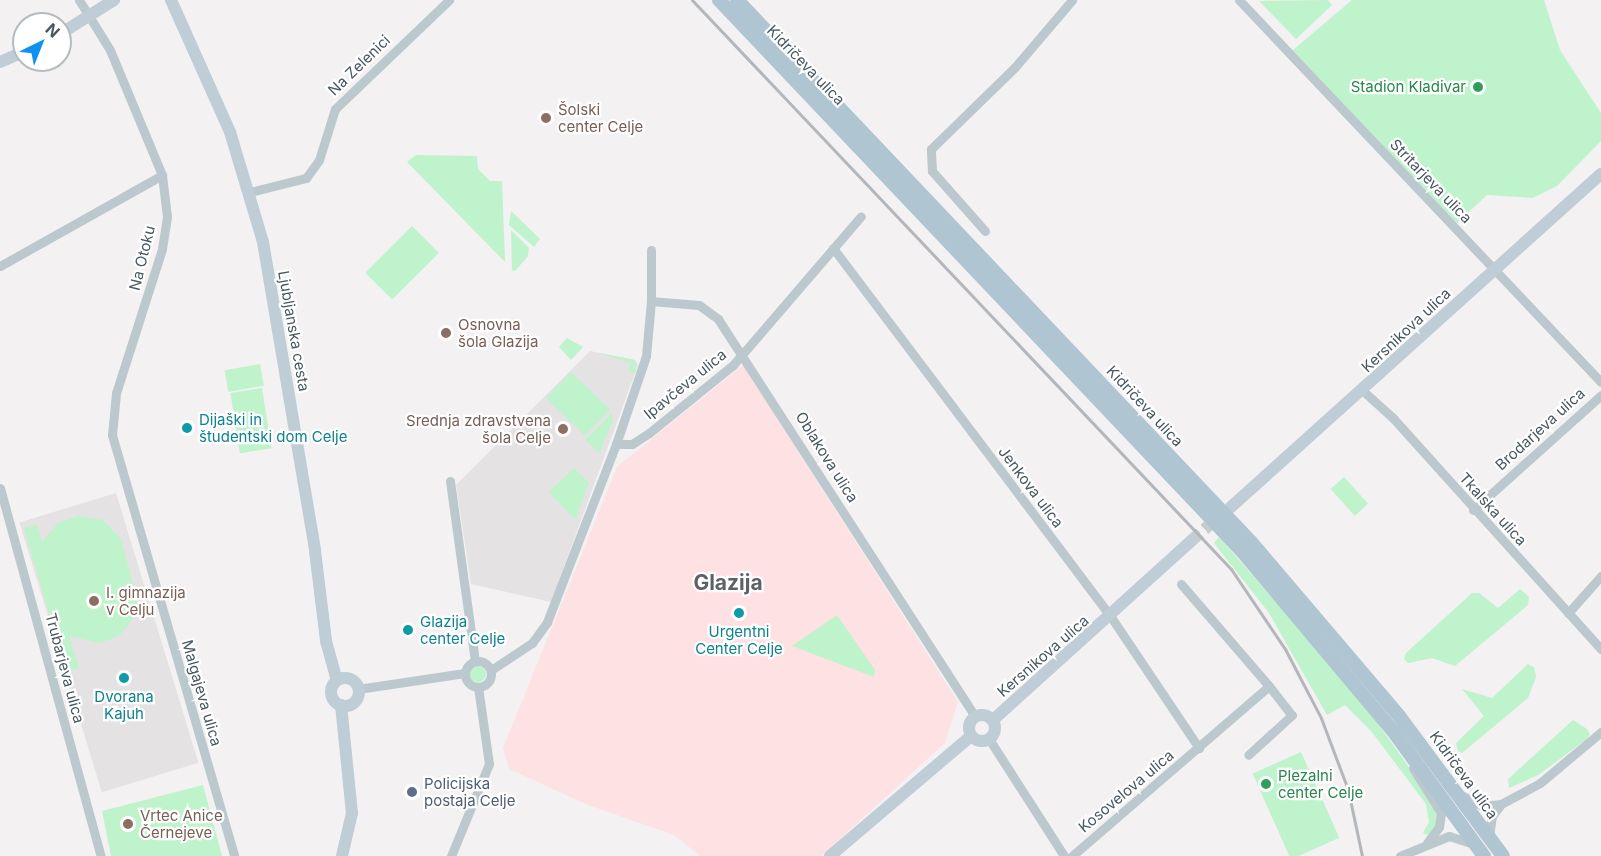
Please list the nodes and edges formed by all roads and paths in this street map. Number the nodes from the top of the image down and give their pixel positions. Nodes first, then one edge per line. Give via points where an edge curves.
1 (79, 0) edge
2 (114, 0) edge
3 (171, 0) edge
4 (448, 0) edge
5 (719, 0) edge
6 (738, 0) edge
7 (1072, 0) edge
8 (1239, 0) edge
9 (749, 6) edge
10 (94, 20) junction
11 (72, 29) edge
12 (1601, 174) edge
13 (162, 175) junction
14 (250, 192) junction
15 (861, 216) dead end
16 (985, 231) dead end
17 (833, 248) junction
18 (651, 250) dead end
19 (0, 266) edge
20 (1493, 270) junction
21 (651, 301) junction
22 (743, 356) junction
23 (1601, 382) edge
24 (1362, 390) junction
25 (1601, 395) edge
26 (112, 435) joint
27 (616, 444) junction
28 (450, 481) dead end
29 (0, 488) edge
30 (1231, 507) tunnel mouth
31 (1473, 510) junction
32 (1191, 541) tunnel mouth
33 (1601, 576) edge
34 (1181, 584) dead end
35 (1568, 613) junction
36 (1111, 617) junction
37 (1601, 649) edge
38 (475, 661) junction
39 (491, 670) junction
40 (465, 673) junction
41 (337, 681) junction
42 (1269, 686) junction
43 (478, 687) junction
44 (358, 689) junction
45 (341, 705) junction
46 (975, 717) junction
47 (993, 720) junction
48 (1396, 735) junction
49 (1600, 735) edge
50 (971, 736) junction
51 (989, 739) junction
52 (1199, 748) junction
53 (1248, 755) dead end
54 (1454, 786) junction
55 (1501, 804) junction
56 (1490, 837) junction
57 (1427, 843) junction
58 (101, 856) edge
59 (234, 856) edge
60 (342, 856) edge
61 (451, 856) edge
62 (830, 856) edge
63 (1065, 856) edge
64 (1072, 856) edge
65 (1400, 856) edge
66 (1483, 856) edge
67 (1503, 856) edge

1 - 10 street
2 - 10 street
3 - 14 street, Ljubljanska cesta via 209,79
4 - 14 street, Na Zelenici via 335,109 319,160 306,178
5 - 48 main road, Kidričeva ulica via 1241,550
6 - 9 main road, Kidričeva ulica
7 - 16 street via 1015,67 931,149 932,171
8 - 20 street, Stritarjeva ulica
9 - 54 main road, Kidričeva ulica via 1251,542 1326,627
10 - 11 street
10 - 13 street, Na Otoku via 153,146
12 - 20 street, Kersnikova ulica
13 - 19 street
13 - 26 street, Na Otoku via 167,217 162,249 116,393
14 - 41 street, Ljubljanska cesta via 276,304 326,641
15 - 17 street, Ipavčeva ulica
17 - 22 street, Ipavčeva ulica
17 - 36 street, Jenkova ulica
18 - 21 street
20 - 23 street, Stritarjeva ulica
20 - 24 street, Kersnikova ulica
21 - 22 street, Oblakova ulica via 687,302 711,311
21 - 27 street, Ipavčeva ulica via 643,369
22 - 27 street, Ipavčeva ulica via 649,433 632,444
22 - 46 street, Oblakova ulica
24 - 30 street, Kersnikova ulica
24 - 31 street, Tkalska ulica via 1393,418
25 - 31 street, Brodarjeva ulica
26 - 59 street, Malgajeva ulica
27 - 39 street via 547,622 532,643
28 - 38 street
29 - 58 street, Trubarjeva ulica
31 - 35 street, Tkalska ulica
32 - 36 street, Kersnikova ulica
33 - 35 street
34 - 42 street
35 - 37 street, Tkalska ulica
36 - 47 street, Kersnikova ulica
36 - 52 street, Jenkova ulica
38 - 39 street via 486,663
38 - 40 street
39 - 43 street via 489,682
40 - 43 street via 470,685
40 - 44 street
41 - 44 street via 350,679
41 - 45 street, Ljubljanska cesta via 331,694
42 - 52 street, Kosovelova ulica
42 - 53 street via 1292,715
43 - 61 street via 489,764
44 - 45 street via 354,702
45 - 60 street, Ljubljanska cesta via 351,807
46 - 47 street
46 - 50 street via 969,725
47 - 51 street via 994,733
48 - 57 street via 1441,813 1439,827
48 - 66 main road, Kidričeva ulica
49 - 55 street via 1540,783
50 - 51 street
50 - 62 street
51 - 63 street
52 - 64 street, Kosovelova ulica
54 - 55 street via 1475,804
54 - 56 main road, Kidričeva ulica
55 - 56 street via 1492,816
56 - 67 main road, Kidričeva ulica
57 - 65 street
57 - 66 street via 1458,836

